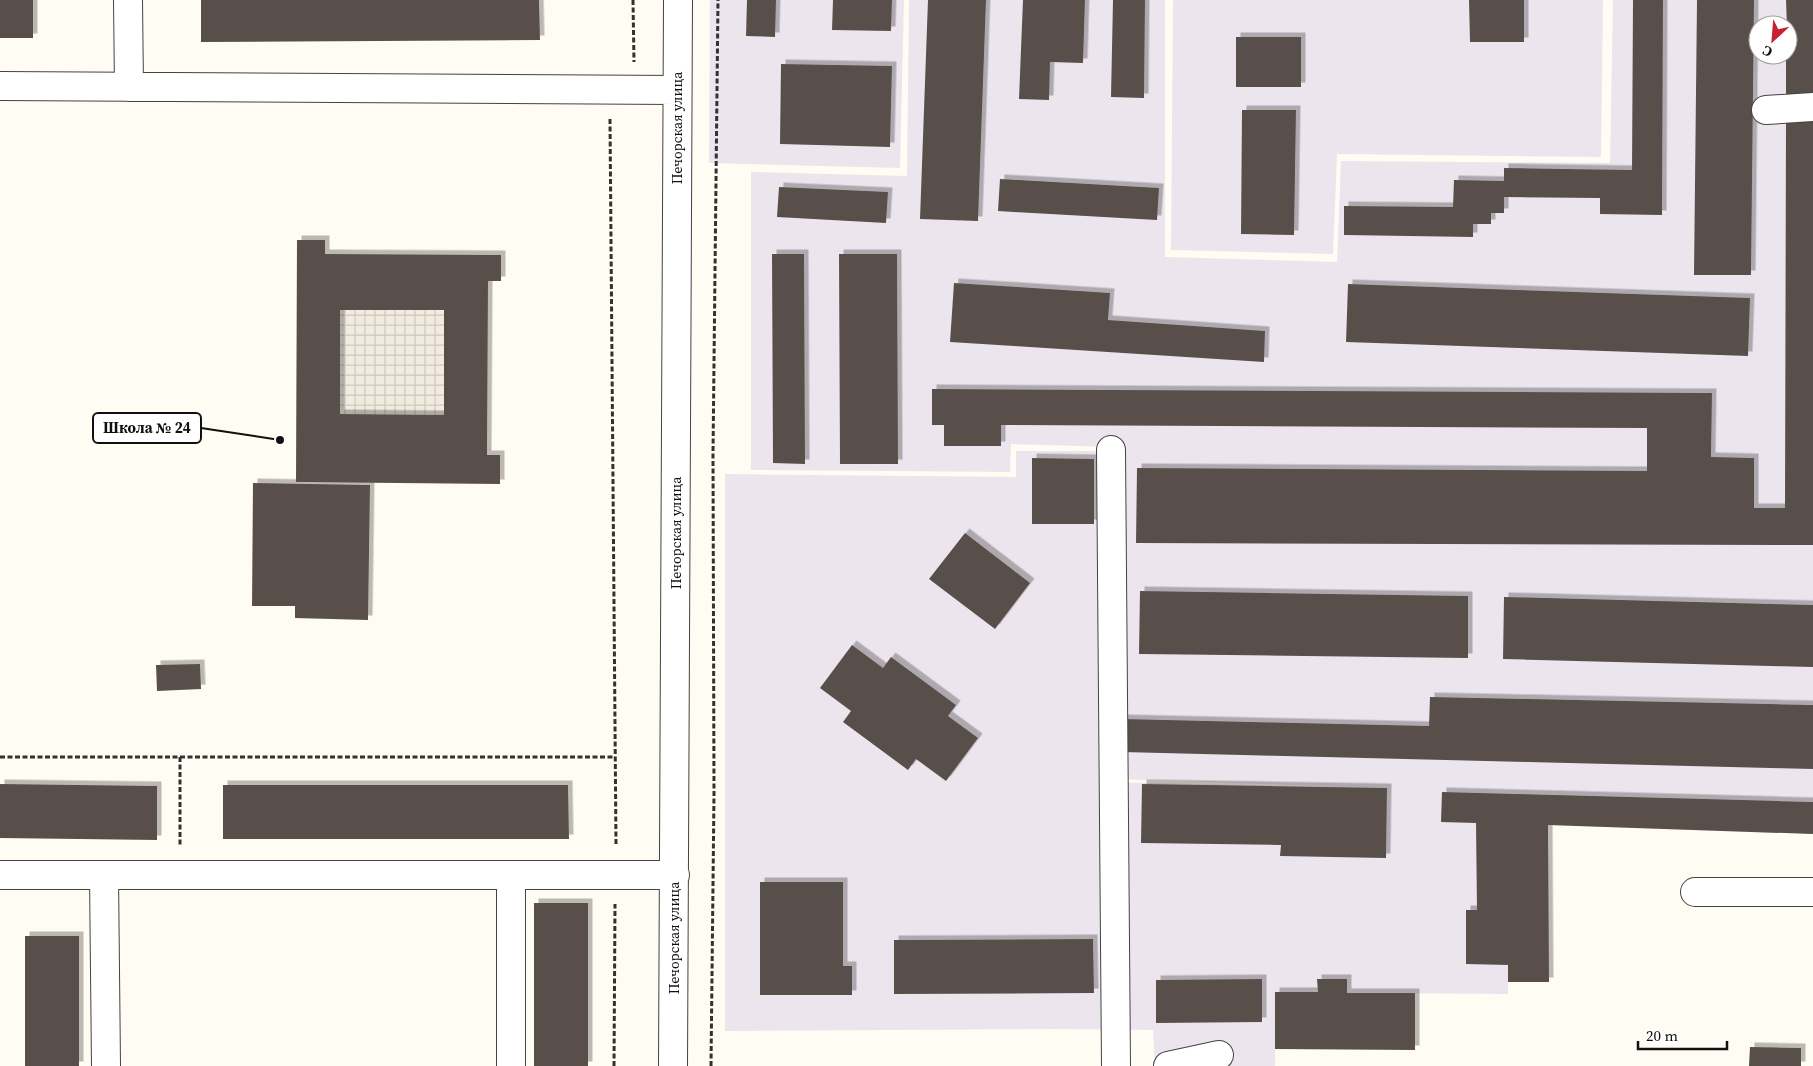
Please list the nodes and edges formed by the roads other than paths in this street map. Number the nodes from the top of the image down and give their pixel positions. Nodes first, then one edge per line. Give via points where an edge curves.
1 (128, 0) edge
2 (678, 0) edge
3 (0, 86) edge
4 (129, 87) junction
5 (677, 90) junction
6 (1813, 107) edge
7 (1766, 110) dead end
8 (1110, 450) dead end
9 (104, 874) junction
10 (0, 875) edge
11 (511, 875) junction
12 (674, 875) junction
13 (1695, 892) dead end
14 (1813, 892) edge
15 (1219, 1055) dead end
16 (106, 1066) edge
17 (511, 1066) edge
18 (674, 1066) edge
19 (1116, 1066) edge
20 (1168, 1066) edge

1 - 4 street
2 - 5 street, Печорская улица
3 - 4 street
4 - 5 street
5 - 12 street, Печорская улица
6 - 7 street
8 - 19 street
9 - 10 street
9 - 11 street
9 - 16 street
11 - 12 street
11 - 17 street
12 - 18 street, Печорская улица
13 - 14 street
15 - 20 street

